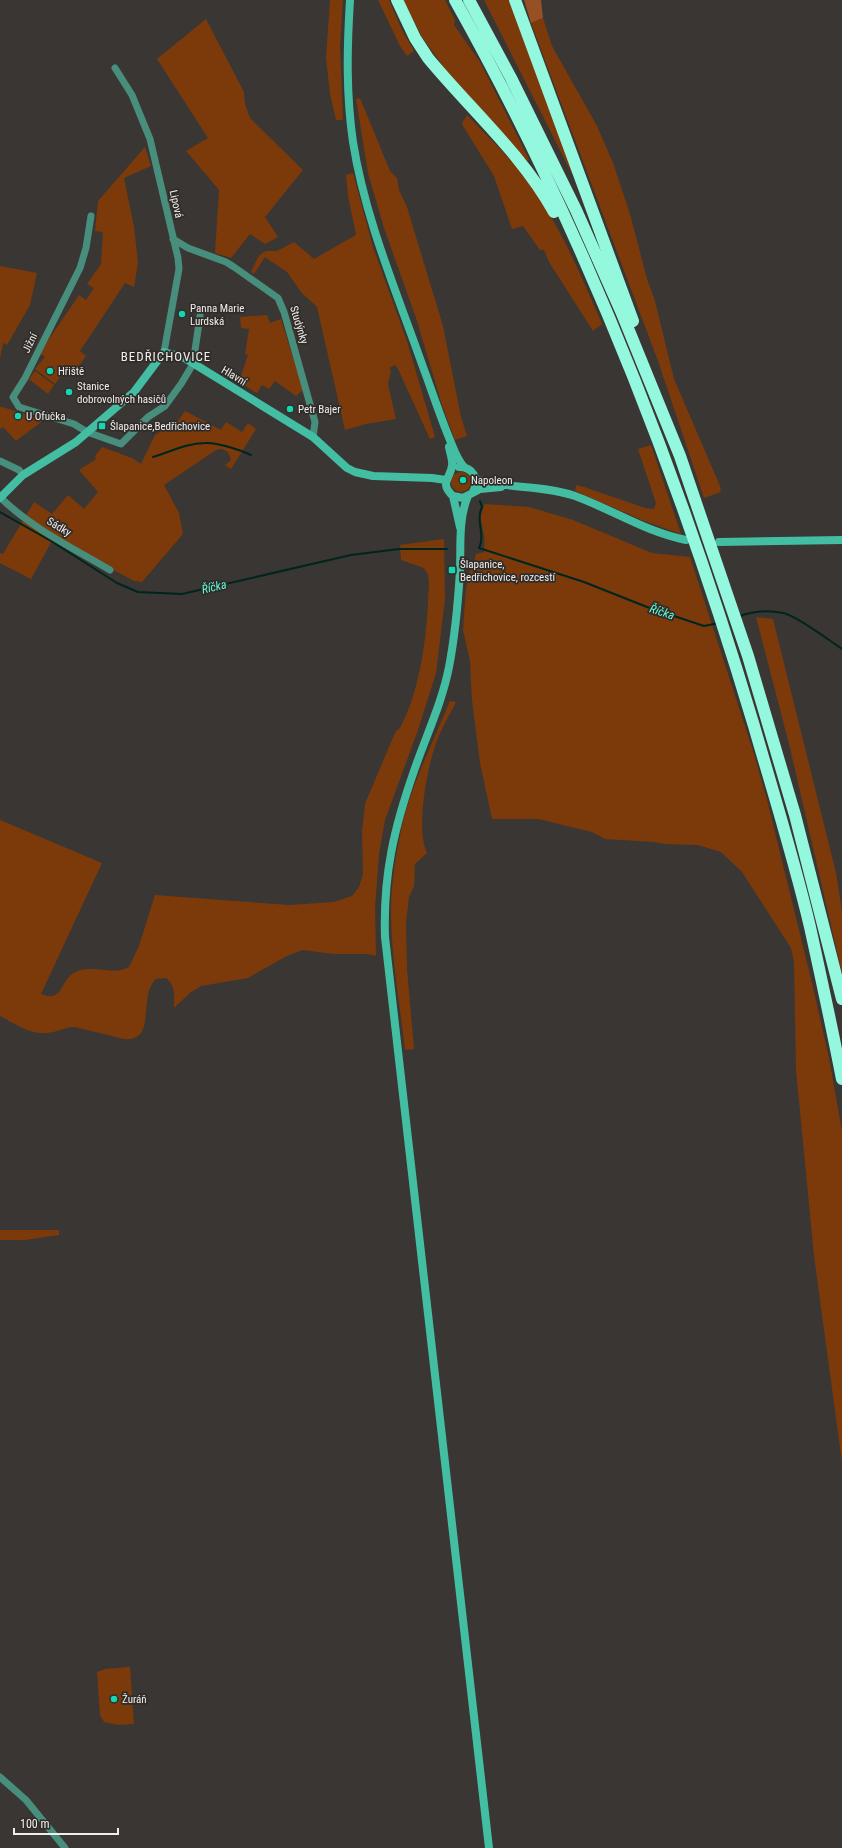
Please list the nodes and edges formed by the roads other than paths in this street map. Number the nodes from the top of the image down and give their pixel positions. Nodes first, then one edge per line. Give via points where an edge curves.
1 (350, 0) edge
2 (397, 0) edge
3 (455, 0) edge
4 (469, 0) edge
5 (515, 0) edge
6 (115, 68) dead end
7 (91, 216) dead end
8 (173, 239) junction
9 (188, 248) junction
10 (178, 258) junction
11 (599, 293) junction
12 (200, 316) dead end
13 (164, 352) junction
14 (193, 364) junction
15 (444, 426) junction
16 (87, 432) junction
17 (313, 437) junction
18 (680, 456) junction
19 (0, 461) edge
20 (464, 467) junction
21 (451, 471) junction
22 (23, 475) junction
23 (476, 479) junction
24 (446, 480) junction
25 (510, 486) junction
26 (471, 494) junction
27 (453, 496) junction
28 (0, 497) edge
29 (461, 533) junction
30 (686, 540) dead end
31 (842, 540) edge
32 (719, 542) dead end
33 (110, 570) dead end
34 (842, 999) edge
35 (842, 1079) edge
36 (0, 1777) edge
37 (66, 1848) edge
38 (489, 1848) edge

1 - 15 main road via 349,104 362,182 386,263
2 - 11 highway via 415,38 428,58 546,197
3 - 11 highway via 533,150
4 - 18 highway via 511,78 576,210 621,311
5 - 18 highway
6 - 8 street, Lipová via 132,95 150,140
7 - 16 street, Jižní via 90,232 81,266 13,397 18,407 74,424
8 - 9 street, Studýnky
8 - 10 street, Lipová
9 - 10 street
9 - 17 street, Studýnky via 226,262 278,298 316,422
10 - 13 street, Lipová
11 - 35 highway via 683,507 734,660 809,924
12 - 14 street
13 - 14 main road, Hlavní via 183,357
13 - 16 main road via 134,392
14 - 16 street via 165,406 148,417 121,444
14 - 17 main road, Hlavní
15 - 20 main road
15 - 21 main road via 452,462
16 - 22 main road via 76,442
17 - 24 main road, Hlavní via 347,468 355,472 373,476
18 - 34 highway via 748,656 795,815
19 - 22 street via 19,470
20 - 21 main road
20 - 23 main road via 472,471
21 - 24 main road
22 - 28 main road
23 - 25 main road
23 - 26 main road via 476,488
24 - 27 main road via 446,486
25 - 26 main road via 480,489
25 - 30 main road via 544,489 576,496 654,531
26 - 27 main road via 463,498
26 - 29 main road via 466,502
27 - 29 main road
28 - 33 street, Sádky via 8,506 34,524
29 - 38 main road via 457,610 448,668 440,700 391,845 387,868 385,936
31 - 32 main road
36 - 37 street via 26,1800

